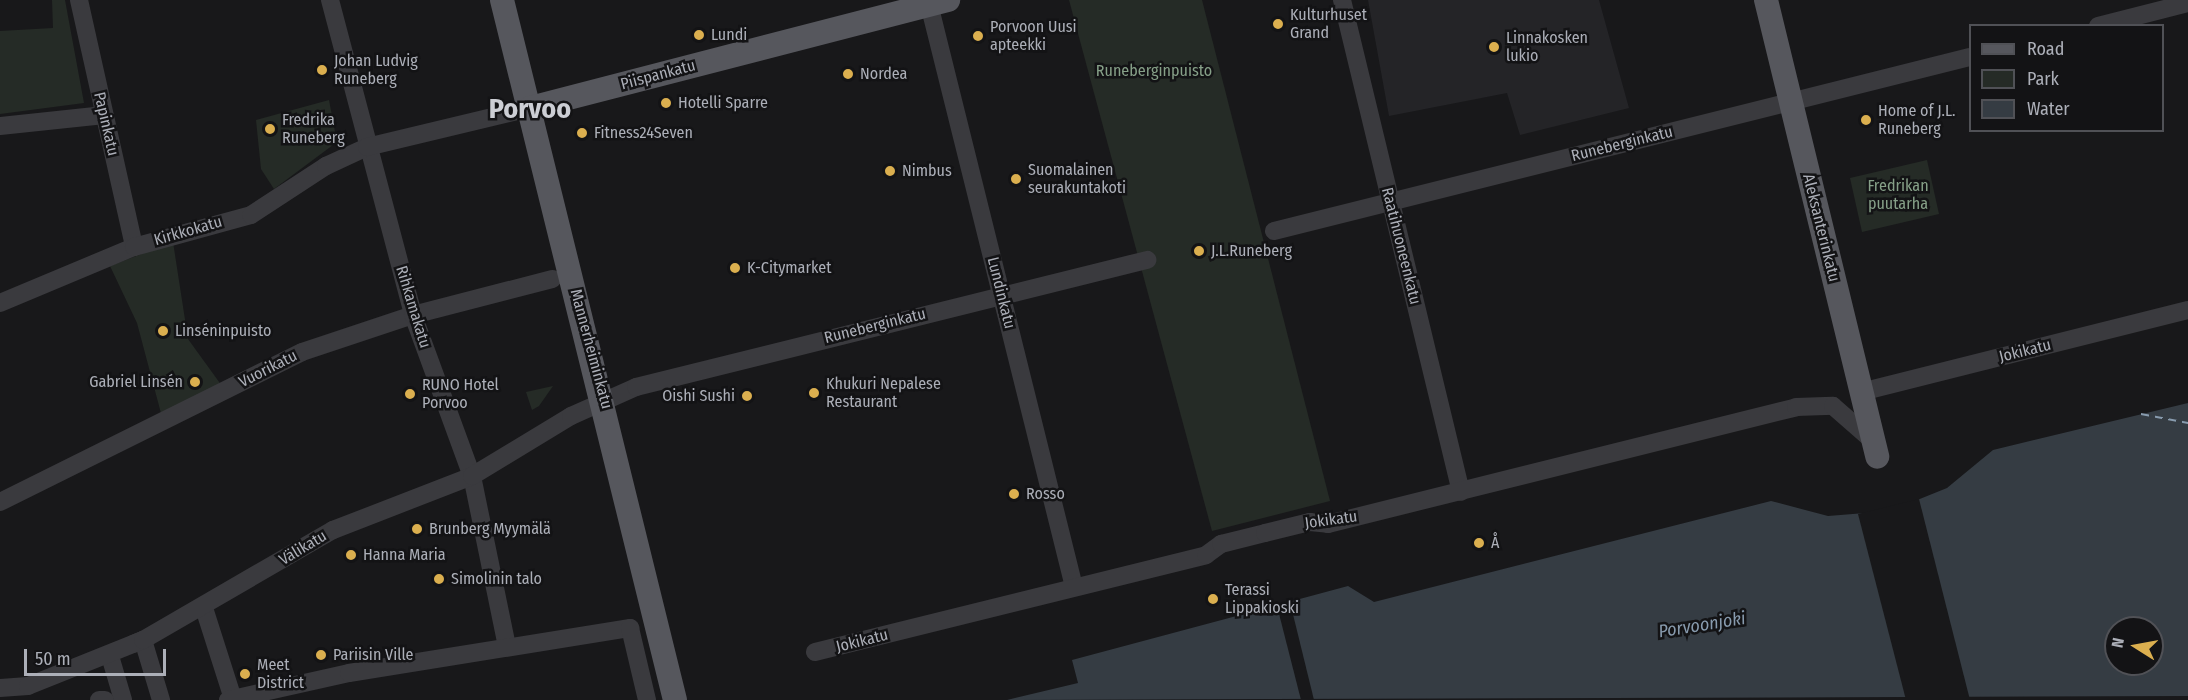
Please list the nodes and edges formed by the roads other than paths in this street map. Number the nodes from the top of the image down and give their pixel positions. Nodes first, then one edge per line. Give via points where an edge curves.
1 (79, 0) edge
2 (330, 0) edge
3 (502, 0) edge
4 (1342, 0) edge
5 (1766, 0) edge
6 (935, 2) edge
7 (2187, 4) edge
8 (2106, 24) edge
9 (1969, 58) edge
10 (1791, 102) junction
11 (530, 108) junction
12 (104, 115) junction
13 (0, 126) edge
14 (367, 147) junction
15 (1390, 202) junction
16 (1274, 231) dead end
17 (134, 247) junction
18 (1147, 260) dead end
19 (552, 279) dead end
20 (1001, 294) junction
21 (0, 303) edge
22 (2188, 310) edge
23 (413, 315) junction
24 (1861, 392) junction
25 (604, 399) junction
26 (1874, 448) joint
27 (472, 476) junction
28 (1461, 492) junction
29 (0, 502) edge
30 (1074, 587) junction
31 (204, 608) junction
32 (143, 640) junction
33 (507, 647) junction
34 (815, 652) dead end
35 (110, 656) junction
36 (0, 688) edge
37 (30, 693) edge
38 (231, 699) edge
39 (99, 700) edge
40 (105, 700) edge
41 (123, 700) edge
42 (161, 700) edge
43 (647, 700) edge
44 (675, 700) edge

1 - 12 street, Papinkatu
2 - 14 street, Rihkamakatu
3 - 11 main road, Mannerheiminkatu
4 - 15 street, Raatihuoneenkatu
5 - 10 main road, Aleksanterinkatu
6 - 11 main road, Piispankatu
6 - 20 street, Lundinkatu
7 - 8 street
9 - 10 street, Runeberginkatu
10 - 15 street, Runeberginkatu
10 - 24 main road, Aleksanterinkatu
11 - 14 street, Piispankatu
11 - 25 main road, Mannerheiminkatu
12 - 13 street
12 - 17 street, Papinkatu
14 - 17 street, Kirkkokatu via 326,166 251,215
14 - 23 street, Rihkamakatu
15 - 16 street, Runeberginkatu
15 - 28 street, Raatihuoneenkatu
17 - 21 street, Kirkkokatu
18 - 20 street, Runeberginkatu
19 - 23 street, Vuorikatu
20 - 25 street, Runeberginkatu
20 - 30 street, Lundinkatu
22 - 24 street, Jokikatu
23 - 27 street, Rihkamakatu
23 - 29 street, Vuorikatu via 302,352
24 - 26 main road, Aleksanterinkatu
25 - 27 street, Välikatu
25 - 44 main road, Mannerheiminkatu
26 - 28 street, Jokikatu via 1833,406 1796,407
27 - 31 street, Välikatu via 333,530
27 - 33 street, Rihkamakatu
28 - 30 street, Jokikatu via 1328,524 1310,522 1265,533 1221,544 1206,555
30 - 34 street, Jokikatu
31 - 32 street, Välikatu
31 - 38 street
32 - 35 street, Välikatu
32 - 42 street
33 - 38 street
33 - 43 street via 630,628
35 - 37 street
35 - 41 street
36 - 37 street
39 - 40 street

